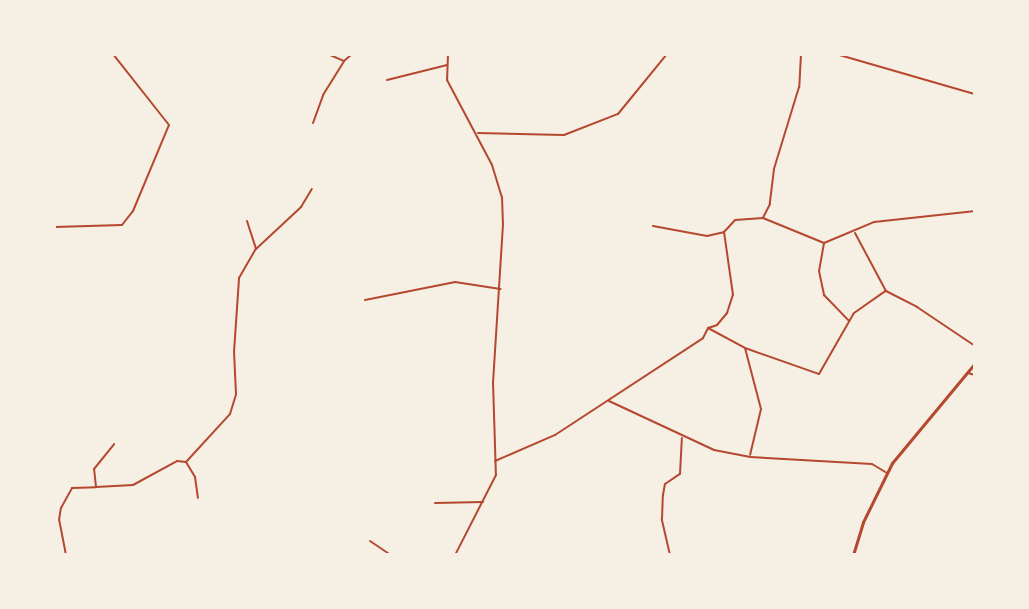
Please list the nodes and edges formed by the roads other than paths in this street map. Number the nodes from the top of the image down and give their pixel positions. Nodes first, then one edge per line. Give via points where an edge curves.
1 (113, 54) edge
2 (328, 54) edge
3 (352, 54) edge
4 (447, 54) edge
5 (667, 54) edge
6 (801, 54) edge
7 (836, 54) edge
8 (344, 61) junction
9 (447, 65) junction
10 (387, 80) dead end
11 (975, 94) edge
12 (313, 123) dead end
13 (478, 133) junction
14 (312, 189) dead end
15 (975, 211) edge
16 (763, 218) junction
17 (247, 220) dead end
18 (653, 226) dead end
19 (54, 227) edge
20 (854, 231) junction
21 (724, 232) junction
22 (824, 243) junction
23 (256, 249) junction
24 (500, 288) junction
25 (886, 291) junction
26 (365, 300) dead end
27 (849, 321) junction
28 (708, 328) junction
29 (975, 346) edge
30 (745, 348) junction
31 (975, 363) edge
32 (968, 373) junction
33 (975, 375) edge
34 (609, 401) junction
35 (682, 438) junction
36 (114, 444) dead end
37 (750, 457) junction
38 (495, 461) junction
39 (186, 462) junction
40 (887, 473) junction
41 (96, 488) junction
42 (198, 498) dead end
43 (483, 502) junction
44 (435, 503) dead end
45 (370, 541) dead end
46 (66, 555) edge
47 (391, 555) edge
48 (456, 555) edge
49 (669, 555) edge
50 (853, 555) edge

1 - 19 street via 169,125 133,211 122,225
2 - 8 street
3 - 8 street
4 - 9 street
5 - 13 street via 618,114 564,135
6 - 16 street via 799,87
7 - 11 street
8 - 12 street via 323,95
9 - 10 street
9 - 13 street via 453,96
13 - 24 street via 502,197
14 - 23 street via 302,207
15 - 20 street via 874,222
16 - 21 street via 735,220
16 - 22 street
17 - 23 street
18 - 21 street via 708,236
20 - 22 street
20 - 25 street
21 - 28 street via 732,295 727,313 717,325
22 - 27 street via 819,271 824,295
23 - 39 street via 239,278 234,352 236,404 216,432
24 - 26 street via 455,282
24 - 38 street via 493,382
25 - 27 street via 866,308 858,309
25 - 29 street via 917,306
27 - 30 street via 819,374
28 - 30 street
28 - 34 street via 703,338 684,354 650,371
30 - 37 street via 761,409
31 - 32 street
32 - 33 street
32 - 40 street via 903,445
34 - 35 street
34 - 38 street via 555,435
35 - 37 street
35 - 49 street via 680,474 665,484 663,495 662,519
36 - 41 street via 94,469
37 - 40 street via 872,464
38 - 43 street via 496,475
39 - 41 street via 177,461 133,485
39 - 42 street via 195,477
40 - 50 street
41 - 46 street via 72,488 61,508 59,520
43 - 44 street
43 - 48 street
45 - 47 street

